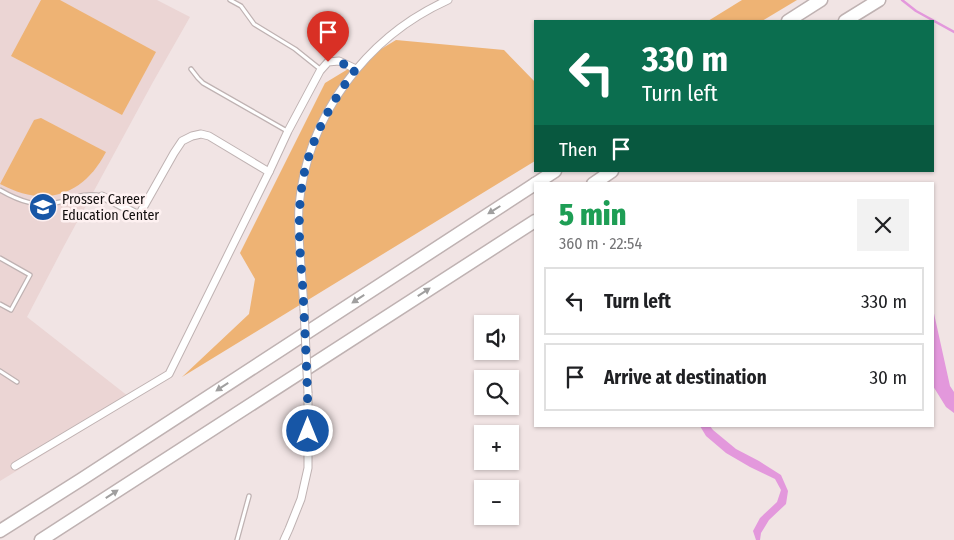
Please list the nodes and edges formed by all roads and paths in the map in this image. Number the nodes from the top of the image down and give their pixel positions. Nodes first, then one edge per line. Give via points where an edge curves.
1 (230, 0) edge
2 (448, 0) edge
3 (821, 0) edge
4 (880, 0) edge
5 (790, 20) edge
6 (847, 20) edge
7 (191, 69) dead end
8 (321, 69) junction
9 (356, 69) junction
10 (288, 131) junction
11 (269, 172) junction
12 (553, 172) edge
13 (611, 172) edge
14 (538, 182) edge
15 (596, 182) edge
16 (534, 185) edge
17 (0, 190) edge
18 (102, 196) joint
19 (534, 222) edge
20 (0, 258) edge
21 (0, 304) edge
22 (0, 371) edge
23 (18, 382) dead end
24 (140, 441) junction
25 (15, 466) dead end
26 (249, 496) dead end
27 (93, 507) junction
28 (0, 523) edge
29 (0, 531) edge
30 (41, 540) edge
31 (49, 540) edge
32 (237, 540) edge
33 (284, 540) edge

1 - 8 lane via 242,6 254,24
2 - 9 street via 418,16 378,45
3 - 5 highway
4 - 6 highway
7 - 10 lane via 204,83
8 - 9 street via 328,62 339,62
8 - 10 street
9 - 33 street, bridge via 320,126 304,173 299,224 308,393 308,468 301,500
10 - 11 street
11 - 18 street via 201,134 182,141 139,215
11 - 25 street via 169,374
12 - 14 highway
13 - 15 highway
16 -> 24 highway
17 - 18 lane via 42,205 90,194
27 -> 19 highway
20 - 21 lane via 30,275 11,310
22 - 23 lane
24 - 28 highway
24 - 29 highway
26 - 32 lane
27 - 30 highway
27 - 31 highway

